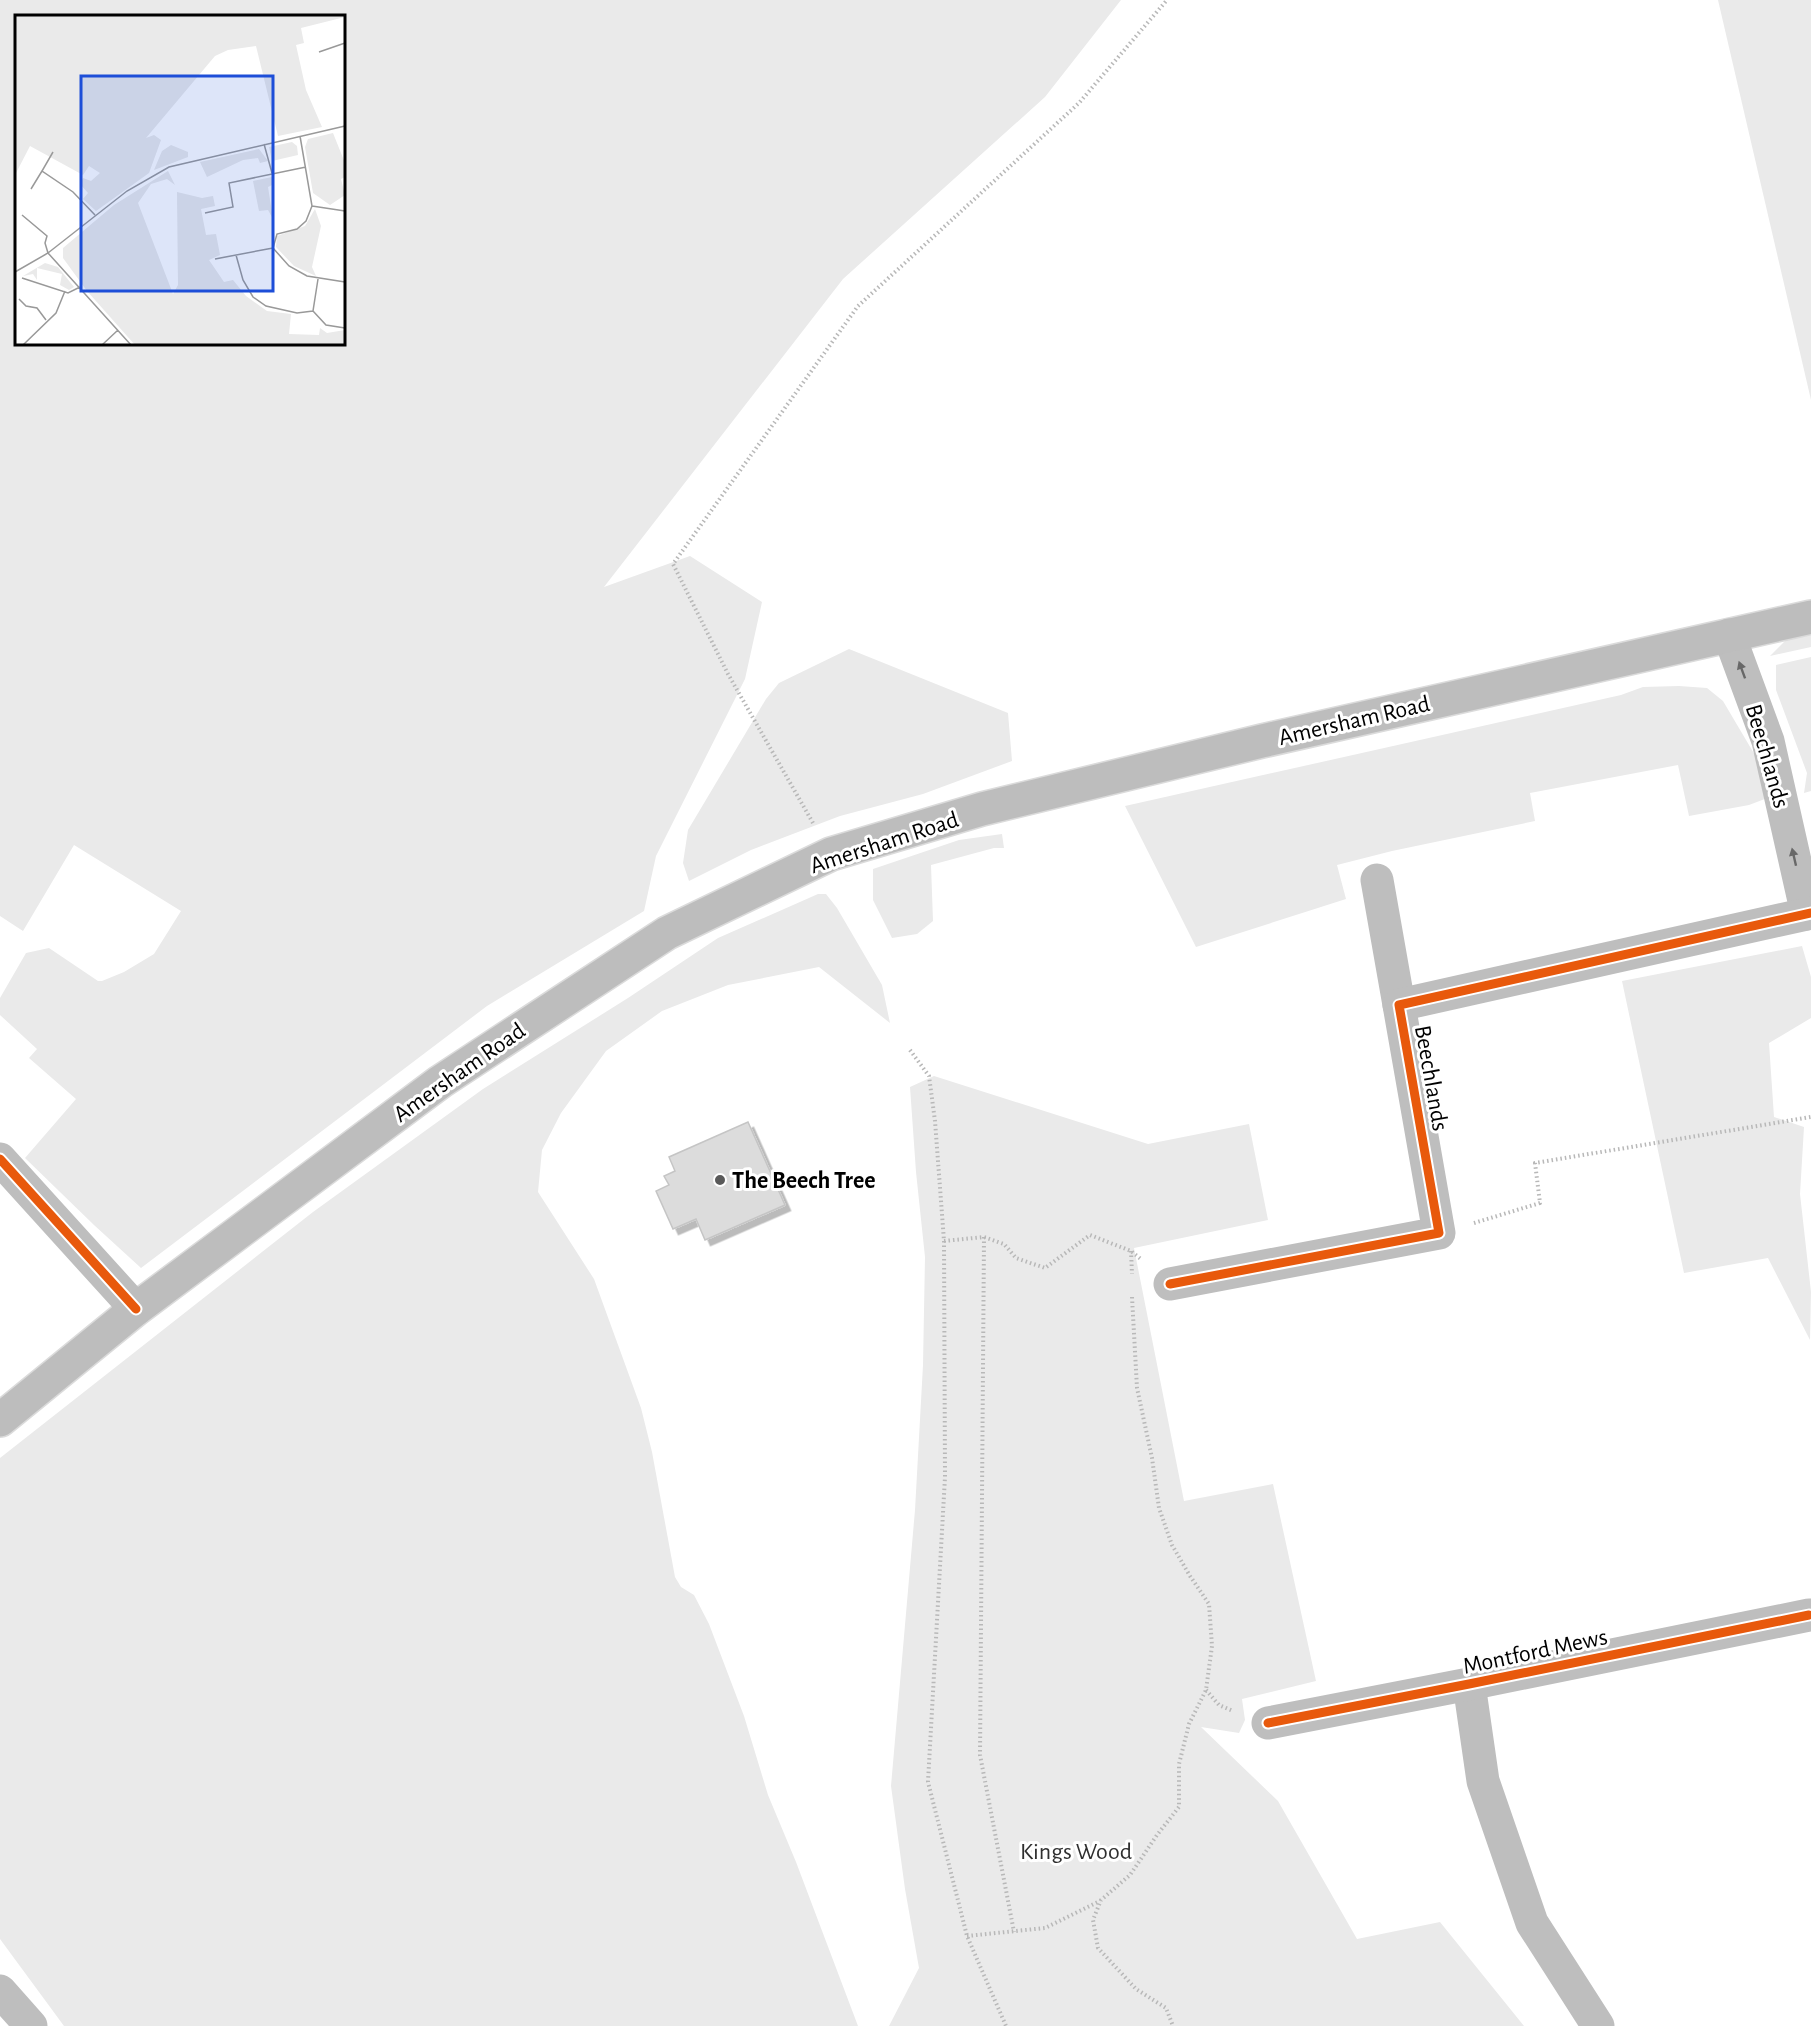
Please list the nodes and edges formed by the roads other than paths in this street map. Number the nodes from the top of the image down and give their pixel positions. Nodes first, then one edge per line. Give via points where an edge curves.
1 (1811, 617) edge
2 (1729, 635) junction
3 (1377, 880) dead end
4 (1809, 914) edge
5 (1399, 1005) junction
6 (0, 1159) edge
7 (1170, 1284) road end
8 (136, 1309) junction
9 (0, 1420) edge
10 (1810, 1612) edge
11 (1469, 1684) junction
12 (1268, 1723) dead end
13 (0, 1991) edge
14 (31, 2026) edge
15 (1598, 2026) edge

1 - 2 main road, Amersham Road
4 -> 2 street, Beechlands via 1768,741
2 - 8 main road, Amersham Road via 1228,749 982,809 831,854 667,933 440,1082
3 - 5 street, Beechlands
4 - 5 street, Beechlands
5 - 7 street, Beechlands via 1438,1233
6 - 8 street
8 - 9 main road, Amersham Road
10 - 11 street, Montford Mews
11 - 12 street, Montford Mews
11 - 15 street via 1483,1781 1532,1923
13 - 14 street

